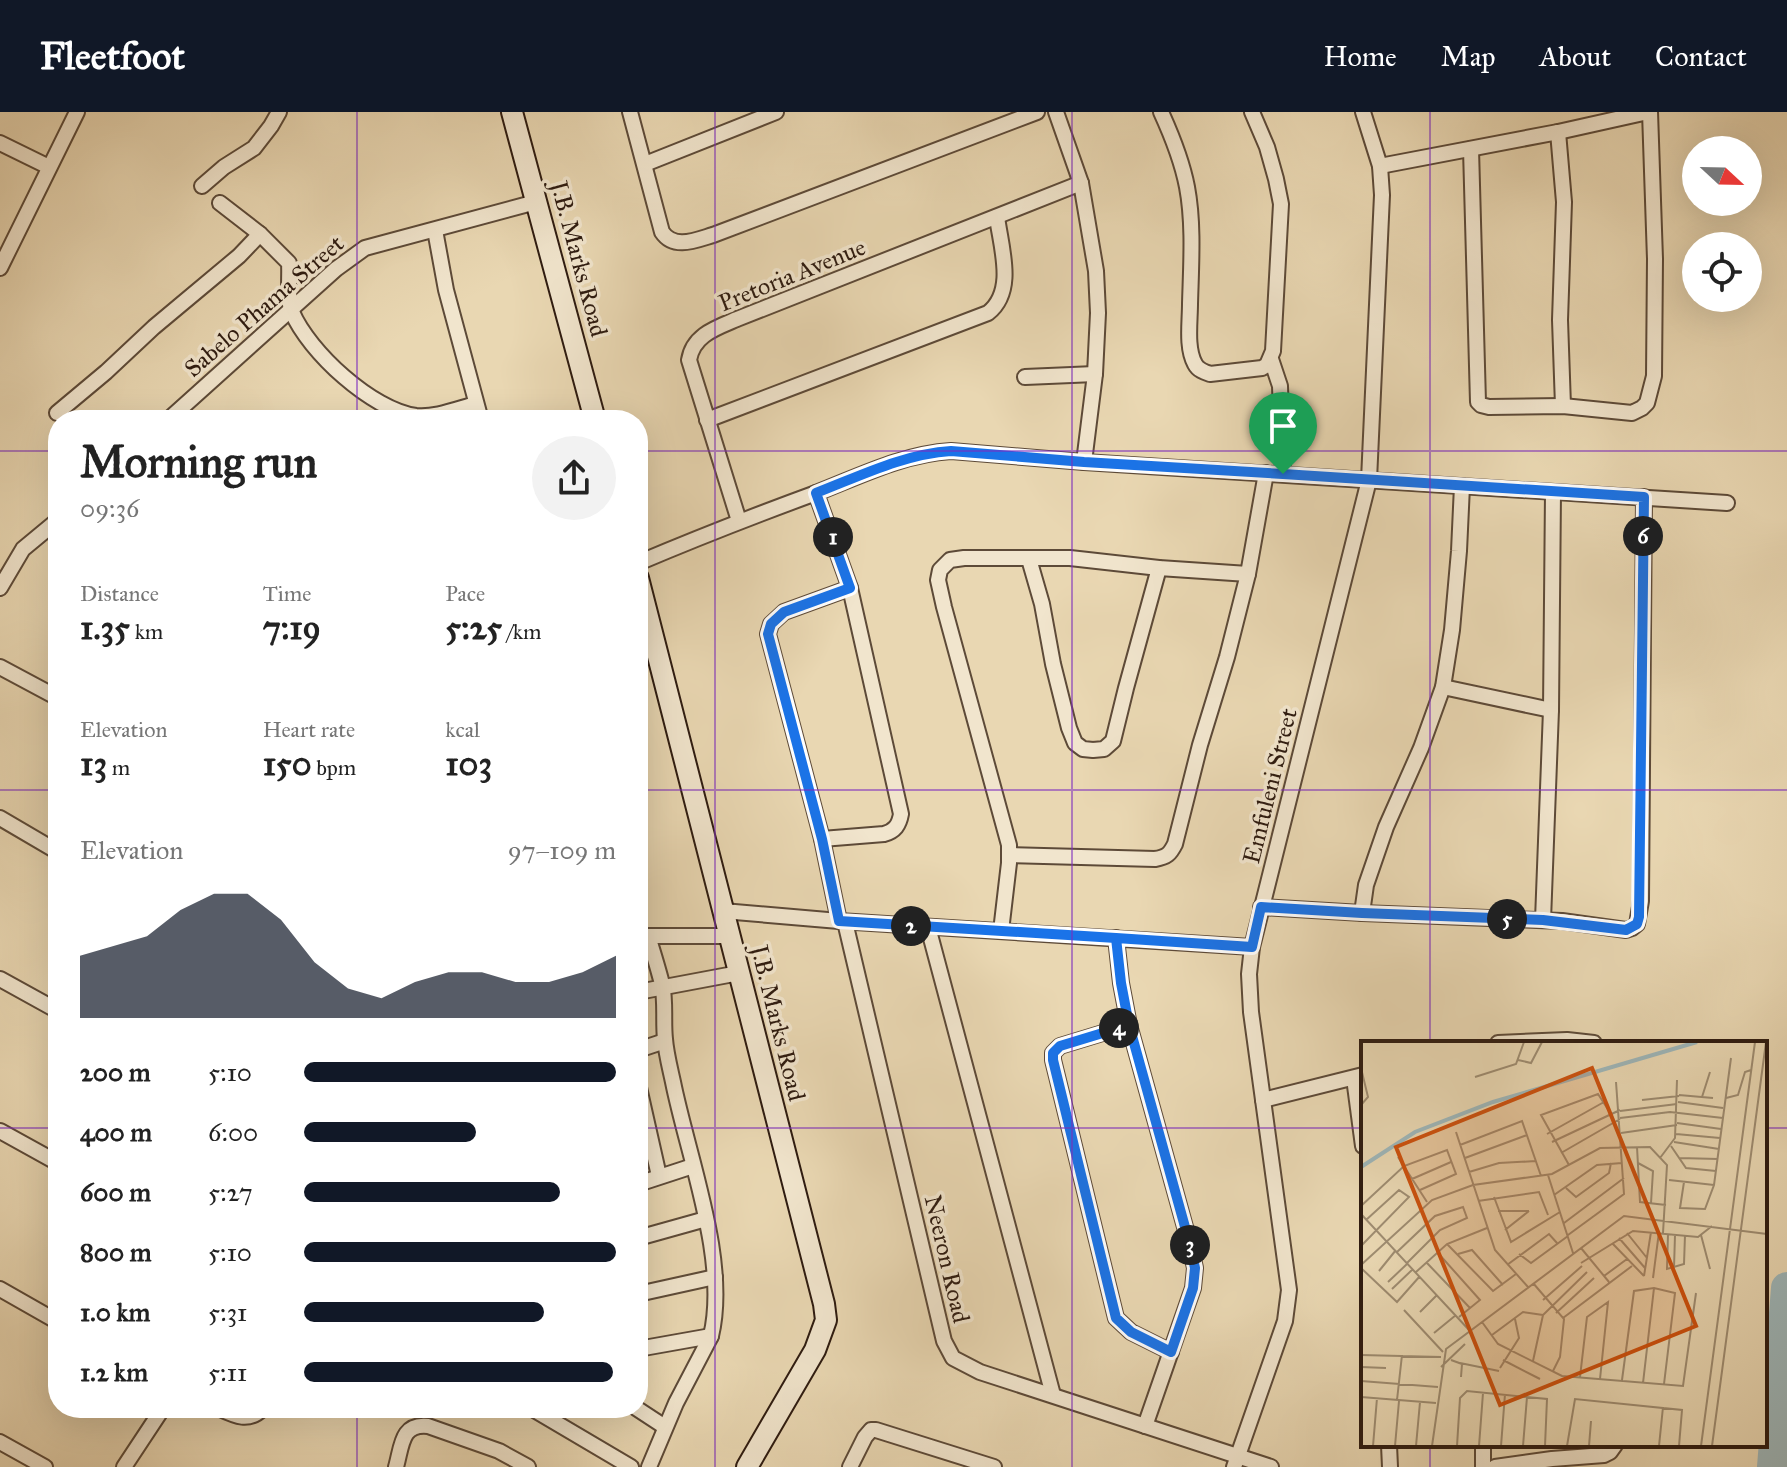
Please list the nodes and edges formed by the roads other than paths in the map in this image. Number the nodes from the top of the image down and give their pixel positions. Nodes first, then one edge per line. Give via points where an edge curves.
1 (77, 112) edge
2 (279, 112) edge
3 (513, 112) edge
4 (630, 112) edge
5 (776, 112) edge
6 (1037, 112) edge
7 (1056, 112) edge
8 (1161, 112) edge
9 (1252, 112) edge
10 (1363, 112) edge
11 (1649, 112) edge
12 (1558, 132) junction
13 (0, 143) edge
14 (1471, 149) junction
15 (645, 164) junction
16 (1380, 166) junction
17 (49, 167) junction
18 (1081, 183) junction
19 (202, 186) dead end
20 (536, 202) junction
21 (220, 203) dead end
22 (997, 217) junction
23 (435, 230) junction
24 (260, 234) junction
25 (0, 268) edge
26 (291, 310) junction
27 (1271, 359) junction
28 (1095, 374) junction
29 (1025, 377) dead end
30 (476, 404) junction
31 (1563, 406) junction
32 (61, 410) edge
33 (184, 410) edge
34 (398, 410) edge
35 (452, 410) edge
36 (478, 410) edge
37 (592, 410) edge
38 (707, 420) junction
39 (1084, 462) junction
40 (1266, 473) junction
41 (1283, 474) junction
42 (1369, 480) junction
43 (1462, 486) junction
44 (1553, 492) junction
45 (816, 493) junction
46 (1644, 497) junction
47 (1727, 503) dead end
48 (739, 521) junction
49 (48, 528) edge
50 (648, 559) edge
51 (1029, 559) junction
52 (1159, 568) junction
53 (1248, 574) junction
54 (0, 588) edge
55 (850, 588) junction
56 (648, 628) edge
57 (0, 667) edge
58 (1443, 687) junction
59 (48, 693) edge
60 (1551, 710) junction
61 (0, 818) edge
62 (822, 839) junction
63 (48, 846) edge
64 (1010, 855) junction
65 (1261, 907) junction
66 (723, 911) junction
67 (1362, 913) junction
68 (1543, 920) junction
69 (842, 922) junction
70 (928, 927) junction
71 (1001, 931) junction
72 (648, 936) edge
73 (730, 936) junction
74 (1116, 938) junction
75 (1252, 947) junction
76 (648, 948) edge
77 (739, 973) junction
78 (0, 979) edge
79 (663, 986) junction
80 (648, 990) edge
81 (48, 1005) edge
82 (1129, 1025) junction
83 (665, 1041) junction
84 (1544, 1041) edge
85 (1576, 1041) edge
86 (648, 1047) edge
87 (1359, 1076) edge
88 (1263, 1100) junction
89 (1361, 1111) edge
90 (648, 1127) edge
91 (0, 1131) edge
92 (48, 1157) edge
93 (693, 1166) junction
94 (659, 1176) junction
95 (648, 1180) edge
96 (706, 1219) junction
97 (648, 1235) edge
98 (715, 1277) junction
99 (0, 1289) edge
100 (648, 1292) edge
101 (48, 1316) edge
102 (711, 1336) junction
103 (648, 1347) edge
104 (1171, 1352) junction
105 (1053, 1395) junction
106 (648, 1416) edge
107 (156, 1418) edge
108 (548, 1418) edge
109 (1145, 1426) junction
110 (665, 1427) junction
111 (0, 1442) edge
112 (1389, 1447) edge
113 (1614, 1447) edge
114 (1552, 1452) edge
115 (1235, 1462) edge
116 (45, 1467) edge
117 (124, 1467) edge
118 (396, 1467) edge
119 (528, 1467) edge
120 (631, 1467) edge
121 (649, 1467) edge
122 (747, 1467) edge
123 (850, 1467) edge
124 (994, 1467) edge
125 (1271, 1467) edge
126 (1390, 1467) edge
127 (1495, 1467) edge

1 - 17 street
2 - 19 street via 254,148
3 - 20 street, J.B. Marks Road
4 - 15 street
5 - 15 street
6 - 15 street via 692,241 672,242 662,232
7 - 18 street
8 - 27 street via 1188,189 1194,362 1210,374 1262,368
9 - 27 street via 1281,204
10 - 16 street, Emfuleni Street
11 - 12 street
11 - 31 street via 1655,259 1651,392 1647,403 1632,413
12 - 14 street
12 - 31 street via 1564,202
13 - 17 street
14 - 16 street
14 - 31 street via 1478,402 1506,408
16 - 42 street, Emfuleni Street
17 - 25 street
18 - 22 street, Pretoria Avenue
18 - 28 street via 1096,281
20 - 23 street, Sabelo Phama Street
20 - 37 street, J.B. Marks Road
21 - 24 street
22 - 38 street via 1005,277 1000,301 988,313
22 - 38 street, Pretoria Avenue via 737,319 695,342 689,360
23 - 26 street, Sabelo Phama Street via 365,248
23 - 30 street
24 - 26 street via 289,263
24 - 32 street
26 - 33 street, Sabelo Phama Street
26 - 34 street via 339,373
27 - 41 street via 1280,386
28 - 29 street
28 - 39 street
30 - 35 street
30 - 36 street
38 - 48 street, Pretoria Avenue
39 - 40 street
39 - 45 street via 932,452
40 - 41 street
40 - 53 street
41 - 42 street
42 - 43 street
42 - 65 street, Emfuleni Street
43 - 44 street
43 - 58 street
44 - 46 street
44 - 60 street
45 - 48 street
45 - 55 street
46 - 47 street
46 - 68 street via 1639,917 1626,930
48 - 50 street
49 - 54 street via 23,549
51 - 52 street
51 - 52 street via 1069,728 1075,743 1093,750 1113,741
51 - 64 street via 950,560 938,580
52 - 53 street
53 - 64 street via 1170,854 1155,859
55 - 62 street, Neeron Road via 784,612 768,634
55 - 62 street via 901,814 891,832
56 - 66 street, J.B. Marks Road
57 - 59 street
58 - 60 street
58 - 67 street via 1377,851
60 - 68 street
61 - 63 street
62 - 69 street, Neeron Road
64 - 71 street
65 - 67 street
65 - 75 street, Emfuleni Street
66 - 69 street
66 - 73 street, J.B. Marks Road
67 - 68 street
69 - 70 street
69 - 105 street, Neeron Road via 949,1353 980,1372
70 - 71 street
70 - 105 street
71 - 74 street
72 - 73 street
73 - 77 street, J.B. Marks Road
74 - 75 street
74 - 82 street
75 - 88 street, Emfuleni Street via 1250,995
76 - 79 street
77 - 79 street
77 - 122 street, J.B. Marks Road via 826,1320 815,1350
78 - 81 street
79 - 80 street
79 - 83 street
82 - 104 street via 1195,1268
82 - 104 street via 1060,1046 1053,1060 1116,1318 1131,1332
83 - 86 street
83 - 93 street
84 - 85 street
87 - 88 street
87 - 89 street
88 - 115 street, Emfuleni Street via 1288,1306
90 - 94 street
91 - 92 street
93 - 94 street
93 - 96 street
94 - 95 street
96 - 97 street
96 - 98 street
98 - 100 street
98 - 102 street
99 - 101 street
102 - 103 street
102 - 110 street
104 - 109 street
105 - 109 street, Neeron Road
106 - 110 street
107 - 117 street
108 - 120 street
109 - 115 street, Neeron Road
110 - 121 street
111 - 116 street
112 - 126 street
113 - 114 street via 1604,1455
114 - 127 street
115 - 125 street, Neeron Road
118 - 119 street via 405,1435 418,1425 466,1439
123 - 124 street via 871,1430

